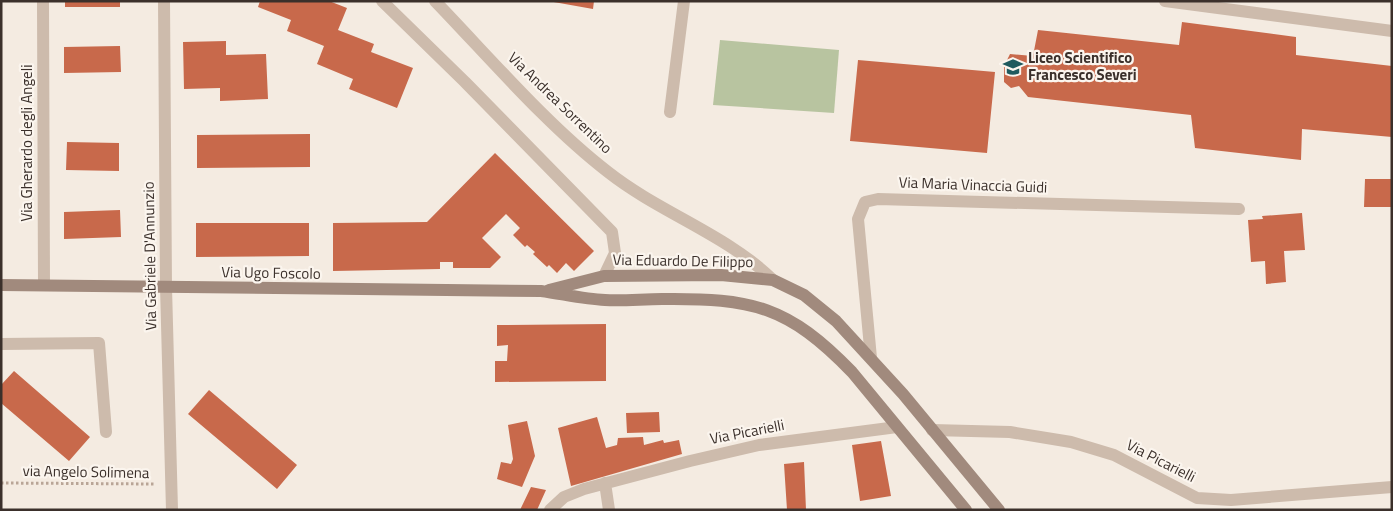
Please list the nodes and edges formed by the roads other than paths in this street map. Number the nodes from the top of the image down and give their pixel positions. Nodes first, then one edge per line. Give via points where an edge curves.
1 (42, 1) edge
2 (164, 1) edge
3 (382, 1) edge
4 (435, 1) edge
5 (684, 1) edge
6 (1165, 1) edge
7 (1392, 31) edge
8 (670, 112) dead end
9 (1239, 209) dead end
10 (604, 276) junction
11 (773, 280) junction
12 (44, 284) junction
13 (1, 285) edge
14 (166, 287) junction
15 (541, 292) junction
16 (1, 344) edge
17 (871, 358) junction
18 (897, 427) junction
19 (932, 430) junction
20 (106, 432) dead end
21 (605, 483) junction
22 (1392, 488) edge
23 (1197, 504) edge
24 (172, 510) edge
25 (550, 510) edge
26 (609, 510) edge
27 (966, 510) edge
28 (999, 510) edge

1 - 12 street, Via Gherardo degli Angeli
2 - 14 street, Via Gabriele D'Annunzio
3 - 10 street via 612,232 615,253
4 - 11 street, Via Andrea Sorrentino via 558,128 608,173 744,256
5 - 8 street
6 - 7 street
9 - 17 street, Via Maria Vinaccia Guidi via 878,199 865,202 858,219
10 - 11 street, Via Eduardo De Filippo via 721,275
10 - 15 street, Via Eduardo De Filippo
11 - 17 street, Via Eduardo De Filippo via 824,309
12 - 13 street, Via Ugo Foscolo
12 - 14 street, Via Ugo Foscolo
14 - 15 street, Via Ugo Foscolo
14 - 24 street, Via Gabriele D'Annunzio
15 - 18 street via 606,300 729,300 759,306 793,322 818,339 852,372
16 - 20 street via 98,343
17 - 19 street, Via Eduardo De Filippo
18 - 21 street, Via Picarielli via 759,445
18 - 27 street
19 - 23 street, Via Picarielli via 1010,432 1071,442 1114,455
19 - 28 street, Via Eduardo De Filippo
21 - 25 street, Via Picarielli via 564,497
21 - 26 street
22 - 23 street, Via Picarielli

